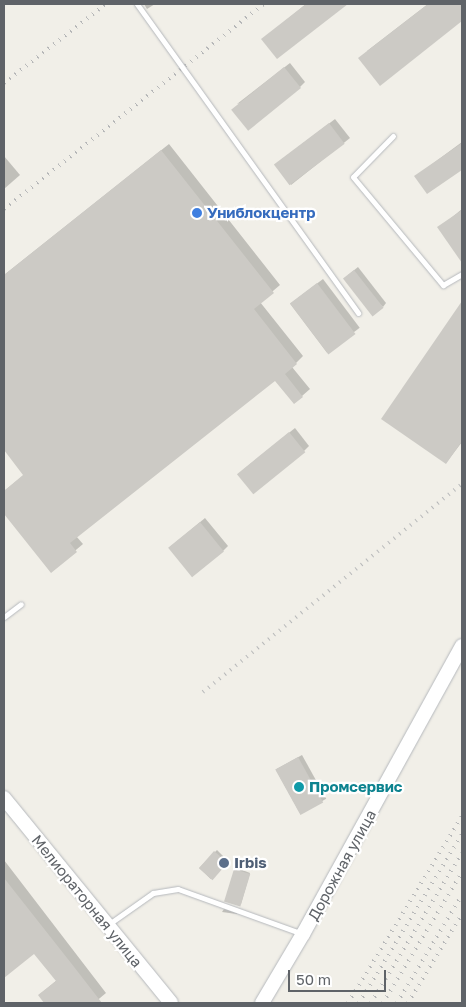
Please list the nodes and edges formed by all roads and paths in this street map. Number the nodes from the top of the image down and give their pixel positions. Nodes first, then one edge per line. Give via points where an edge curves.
1 (137, 4) edge
2 (393, 136) dead end
3 (462, 274) edge
4 (358, 313) dead end
5 (21, 604) dead end
6 (4, 617) edge
7 (462, 646) edge
8 (4, 798) edge
9 (107, 926) junction
10 (303, 934) junction
11 (171, 1003) edge
12 (262, 1003) edge

1 - 4 lane
2 - 3 lane via 353,177 443,285
5 - 6 lane
7 - 10 street, Дорожная улица
8 - 9 street, Мелиораторная улица
9 - 10 lane via 153,893 178,889
9 - 11 street, Мелиораторная улица
10 - 12 street, Дорожная улица

